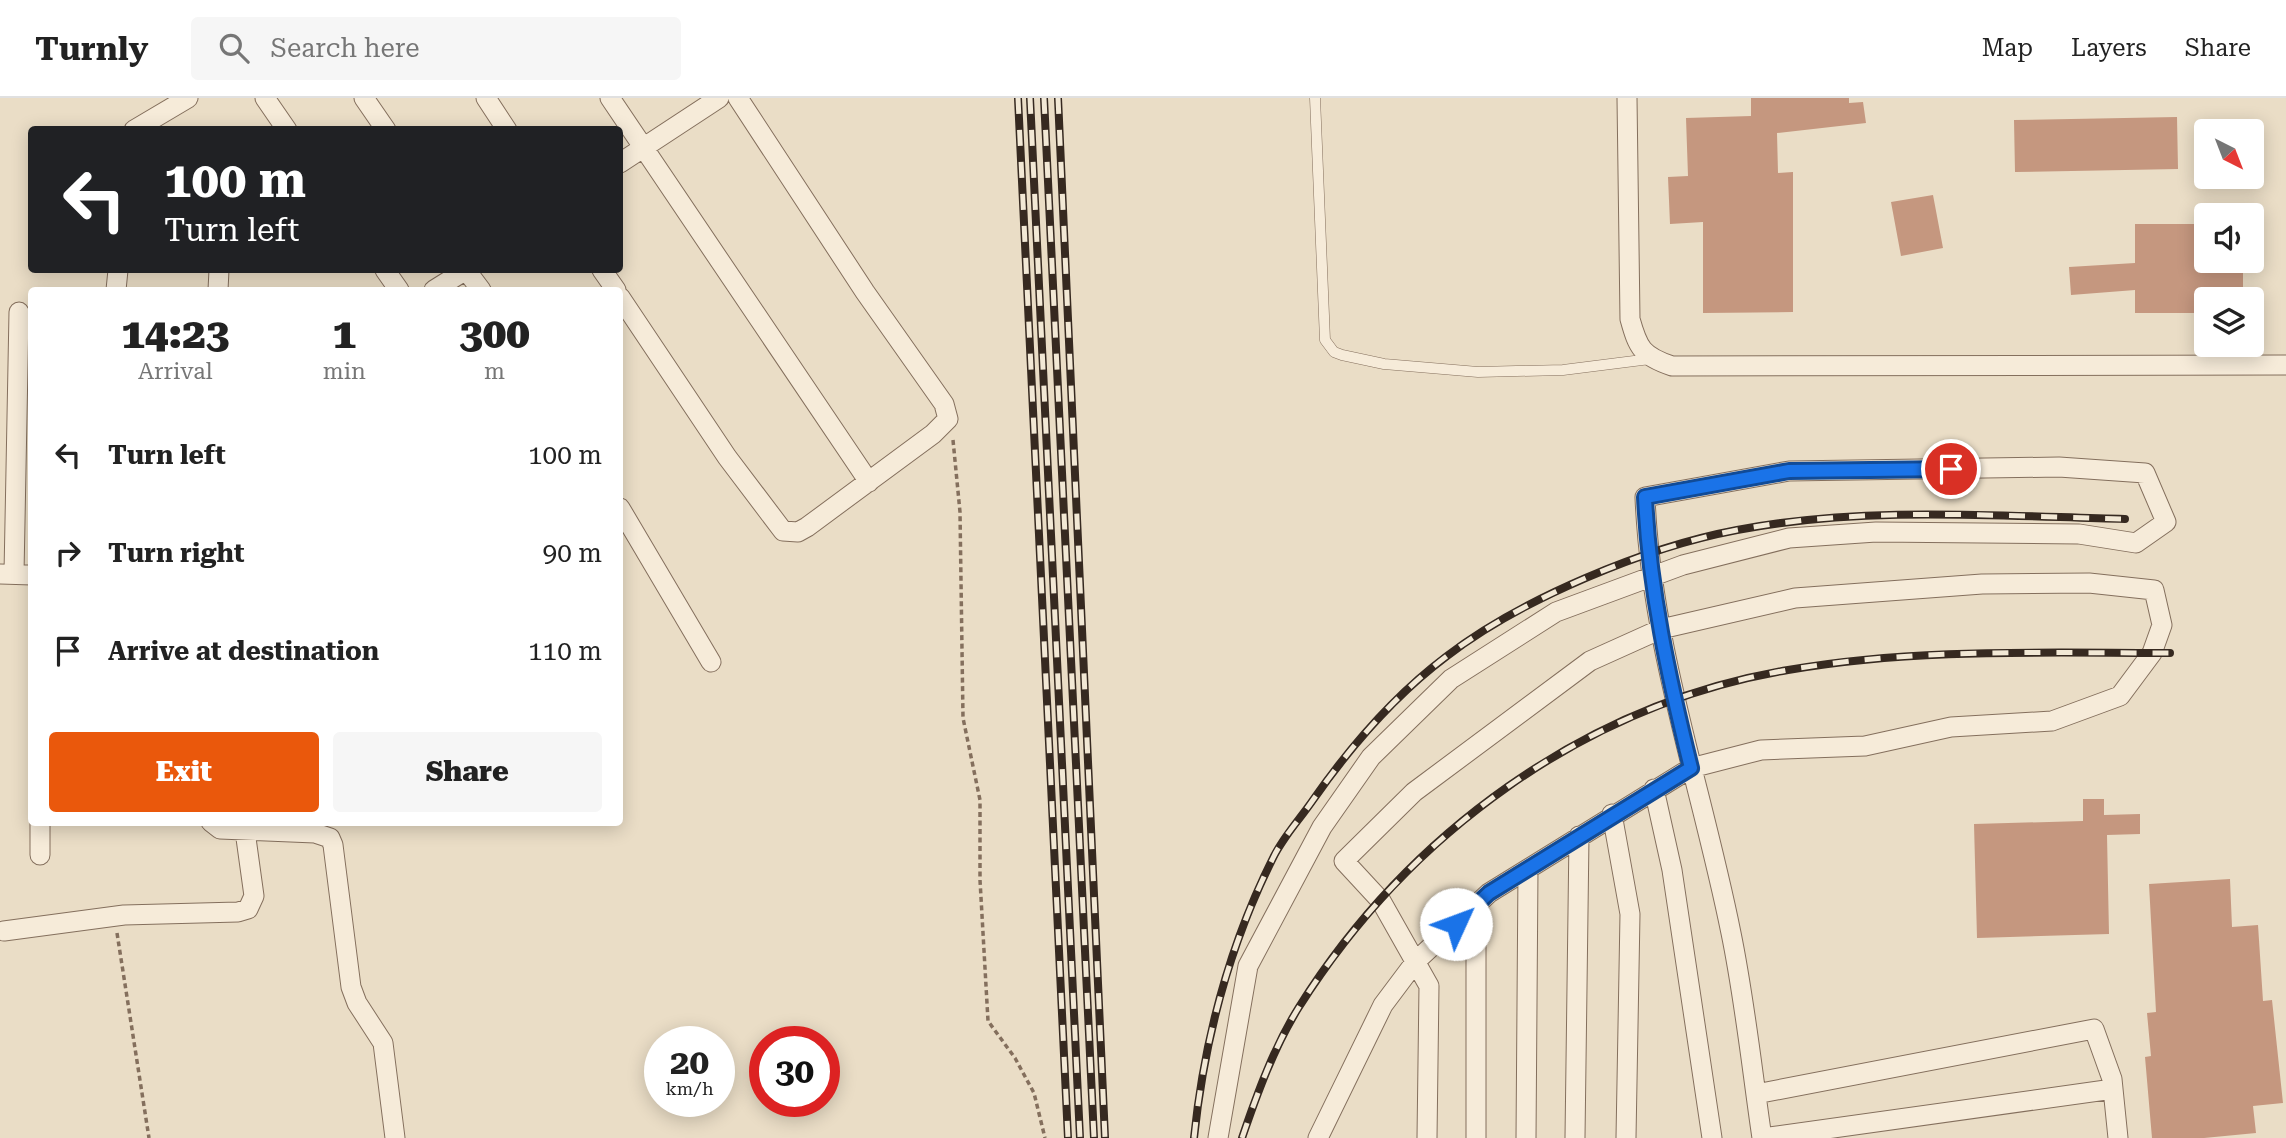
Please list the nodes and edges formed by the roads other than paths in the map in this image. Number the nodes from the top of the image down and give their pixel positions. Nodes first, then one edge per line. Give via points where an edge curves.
1 (188, 98) edge
2 (265, 98) edge
3 (364, 98) edge
4 (486, 98) edge
5 (610, 98) edge
6 (719, 98) edge
7 (738, 98) edge
8 (1315, 98) edge
9 (1627, 98) edge
10 (141, 126) edge
11 (284, 126) edge
12 (383, 126) edge
13 (504, 126) edge
14 (644, 146) junction
15 (623, 161) edge
16 (461, 273) edge
17 (440, 287) edge
18 (623, 301) edge
19 (19, 312) dead end
20 (1650, 359) junction
21 (2286, 365) edge
22 (869, 482) junction
23 (623, 513) edge
24 (15, 575) edge
25 (1651, 576) junction
26 (1661, 629) junction
27 (711, 662) dead end
28 (1691, 768) junction
29 (1654, 789) junction
30 (1612, 814) junction
31 (40, 826) edge
32 (216, 826) edge
33 (246, 831) junction
34 (1579, 836) junction
35 (40, 855) dead end
36 (1528, 869) junction
37 (1476, 906) junction
38 (5, 931) dead end
39 (1416, 961) junction
40 (2113, 1089) junction
41 (1756, 1094) junction
42 (395, 1138) edge
43 (1218, 1138) edge
44 (1318, 1138) edge
45 (1427, 1138) edge
46 (1476, 1138) edge
47 (1526, 1138) edge
48 (1575, 1138) edge
49 (1626, 1138) edge
50 (1712, 1138) edge
51 (1762, 1138) edge
52 (2118, 1138) edge

1 - 10 street
2 - 11 street
3 - 12 street
4 - 13 street
5 - 14 street
6 - 14 street
7 - 22 street via 948,412 946,421
8 - 20 lane via 1325,340 1334,352 1384,364 1478,372 1540,372
9 - 20 street via 1630,319 1637,344
14 - 15 street
14 - 22 street
16 - 17 street
18 - 22 street via 727,457 783,531 799,532
19 - 24 street
20 - 21 street via 1672,366
23 - 27 street
25 - 25 street via 1645,497 1789,471 2059,467 2145,473 2166,522 2136,543 2079,534 1876,532 1789,538
25 - 26 street
25 - 43 street via 1556,612 1451,679 1371,757 1322,827 1248,966
26 - 28 street
26 - 28 street via 1795,598 1982,584 2090,583 2154,590 2162,625 2152,653 2120,696 2052,721 1951,727 1865,746 1761,750
26 - 39 street via 1579,670 1414,792 1344,861 1381,901
28 - 29 street
28 - 41 street via 1731,934
29 - 30 street
29 - 50 street via 1672,870
30 - 34 street
30 - 49 street via 1630,914
31 - 35 street
32 - 33 street
33 - 38 street via 254,896 248,909 114,916
33 - 42 street via 315,833 333,845 351,987 383,1043
34 - 36 street
34 - 48 street
36 - 37 street
36 - 47 street
37 - 39 street
37 - 46 street
39 - 44 street via 1382,1005
39 - 45 street via 1429,986
40 - 41 street via 2094,1029
40 - 51 street
40 - 52 street
41 - 51 street

